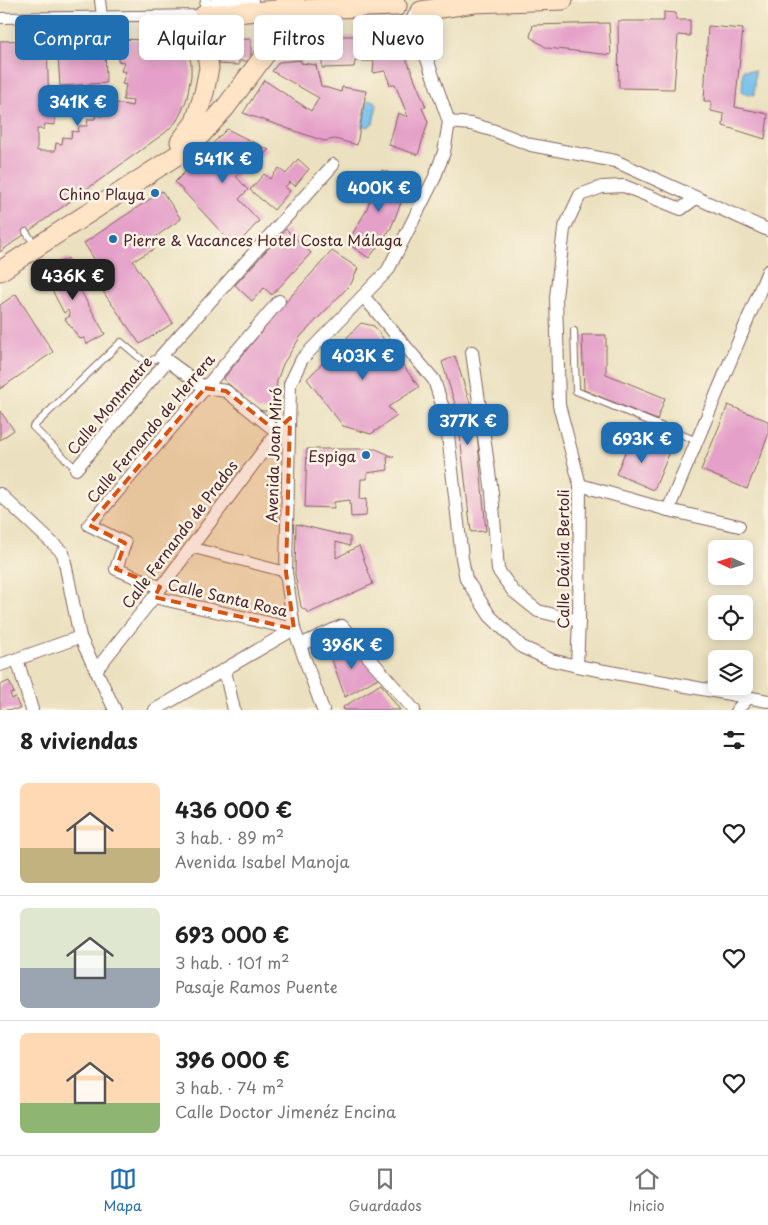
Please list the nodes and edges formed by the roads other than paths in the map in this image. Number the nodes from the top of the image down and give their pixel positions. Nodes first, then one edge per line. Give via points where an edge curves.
1 (100, 0) edge
2 (252, 0) edge
3 (563, 0) edge
4 (396, 3) edge
5 (302, 5) edge
6 (205, 8) edge
7 (422, 8) edge
8 (102, 15) edge
9 (115, 15) edge
10 (0, 18) edge
11 (15, 18) edge
12 (449, 122) junction
13 (333, 165) dead end
14 (157, 170) junction
15 (696, 198) junction
16 (768, 230) edge
17 (0, 271) edge
18 (768, 271) edge
19 (364, 296) junction
20 (279, 301) dead end
21 (574, 331) dead end
22 (472, 352) dead end
23 (164, 359) junction
24 (205, 388) junction
25 (290, 418) junction
26 (276, 431) junction
27 (697, 441) junction
28 (76, 469) joint
29 (580, 485) junction
30 (0, 494) edge
31 (668, 510) junction
32 (739, 526) dead end
33 (190, 547) junction
34 (116, 569) joint
35 (286, 572) junction
36 (157, 592) junction
37 (579, 621) junction
38 (294, 629) junction
39 (80, 636) junction
40 (300, 646) junction
41 (17, 659) junction
42 (0, 665) edge
43 (577, 666) junction
44 (96, 670) junction
45 (225, 671) junction
46 (748, 698) junction
47 (768, 701) edge
48 (32, 710) edge
49 (115, 710) edge
50 (155, 710) edge
51 (234, 710) edge
52 (323, 710) edge
53 (414, 710) edge
54 (737, 710) edge

1 - 8 street
2 - 6 street via 218,1
3 - 7 main road
4 - 5 main road
4 - 7 main road via 402,10
5 - 6 main road via 277,10
5 - 14 main road via 300,13 291,20 225,108 191,146
6 - 9 street
6 - 14 main road via 209,68 204,93 195,122
7 - 12 street, Avenida Joan Miró via 413,19
10 - 11 street
12 - 15 street via 472,124 531,145 615,161
12 - 19 street, Avenida Joan Miró via 444,152 434,179 388,270
13 - 23 street, Calle Montmatre
14 - 17 main road via 31,240
15 - 16 street
15 - 29 street, Calle Dávila Bertoli via 681,209 624,186 602,187 580,195 564,229 556,297 558,405
18 - 27 street
19 - 25 street, Avenida Joan Miró via 302,359 290,384
19 - 43 street via 434,380 446,417 466,578 490,616 522,646 551,660
20 - 24 street, Calle Fernando de Herrera
21 - 27 lane via 576,391
22 - 37 street via 492,493 498,570 513,591 538,611
23 - 24 street
23 - 28 street, Calle Montmatre
23 - 28 lane via 146,364 121,342 33,426
24 - 26 street via 226,390
24 - 34 street, Calle Fernando de Herrera via 89,524 125,543
25 - 26 street, Calle Fernando de Prados
25 - 35 street, Avenida Joan Miró
26 - 33 street, Calle Fernando de Prados
27 - 31 street
29 - 31 street
29 - 37 street, Calle Dávila Bertoli
30 - 39 street via 63,553
31 - 32 street
33 - 35 street
33 - 36 street, Calle Fernando de Prados
34 - 36 street, Calle Santa Rosa
35 - 38 street, Avenida Joan Miró
36 - 38 street, Calle Santa Rosa
36 - 44 street, Calle Fernando de Prados
37 - 43 street, Calle Dávila Bertoli
38 - 40 street, Avenida Joan Miró
38 - 45 street
39 - 41 street
39 - 44 street
40 - 52 street, Avenida Joan Miró
40 - 53 street via 342,626
41 - 42 street
41 - 48 street
43 - 46 street
44 - 49 street
45 - 50 street
45 - 51 street
46 - 47 street
46 - 54 street

